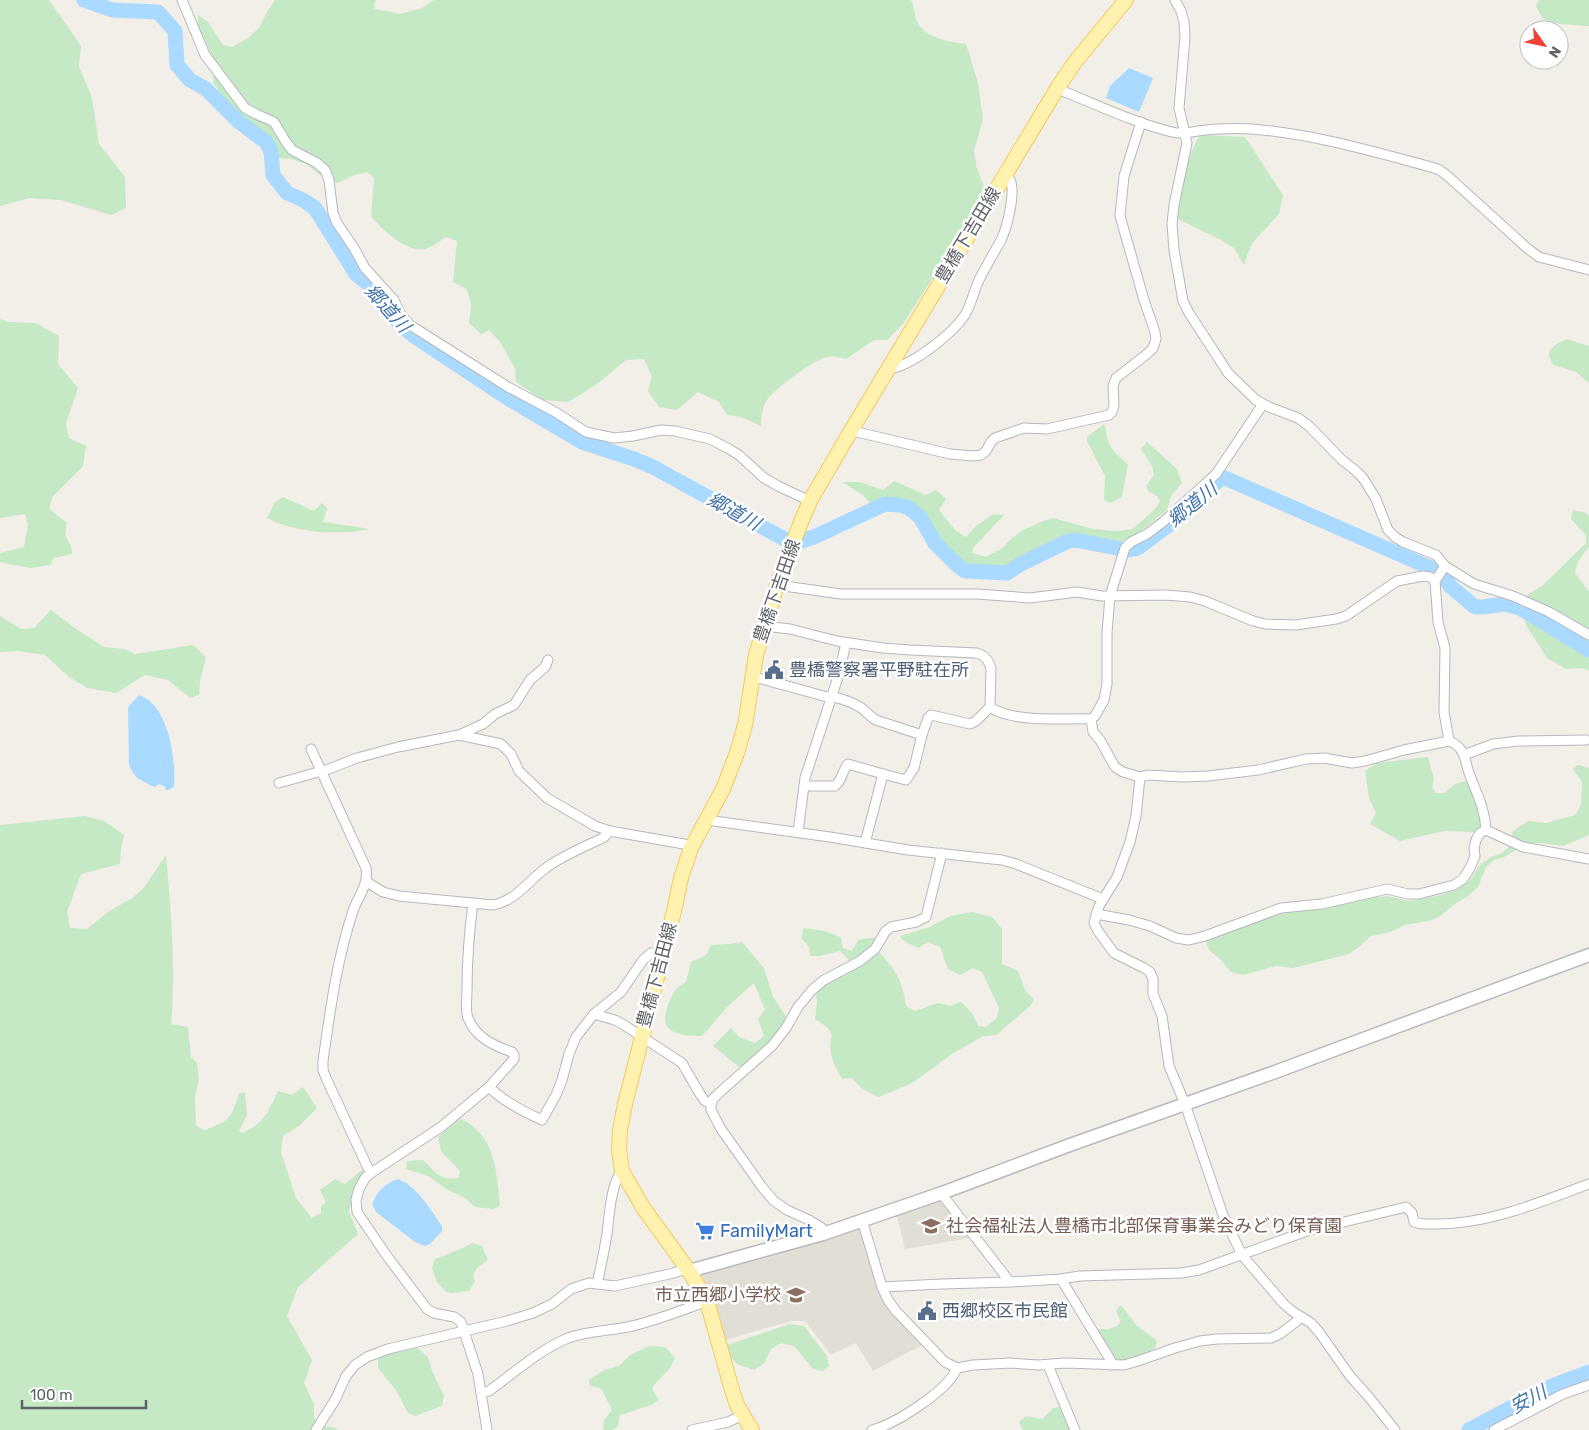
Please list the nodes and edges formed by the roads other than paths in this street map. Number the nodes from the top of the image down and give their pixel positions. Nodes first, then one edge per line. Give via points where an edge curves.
1 (182, 0) edge
2 (1126, 0) edge
3 (1175, 0) edge
4 (1058, 87) junction
5 (1141, 122) junction
6 (1185, 134) junction
7 (1005, 174) junction
8 (1589, 270) edge
9 (888, 369) junction
10 (1263, 404) junction
11 (852, 429) junction
12 (810, 501) junction
13 (1440, 574) junction
14 (777, 585) junction
15 (1110, 596) junction
16 (764, 626) junction
17 (1589, 634) edge
18 (846, 643) junction
19 (548, 660) dead end
20 (751, 676) junction
21 (831, 696) junction
22 (990, 707) junction
23 (1091, 719) junction
24 (459, 735) junction
25 (922, 735) junction
26 (1586, 740) dead end
27 (1449, 741) junction
28 (311, 749) dead end
29 (1464, 755) junction
30 (322, 770) junction
31 (883, 774) junction
32 (1140, 777) junction
33 (280, 783) dead end
34 (804, 786) junction
35 (707, 817) junction
36 (1486, 830) junction
37 (610, 831) junction
38 (798, 832) junction
39 (865, 843) junction
40 (691, 848) junction
41 (942, 853) junction
42 (1589, 860) edge
43 (367, 882) junction
44 (1103, 899) junction
45 (473, 903) junction
46 (1096, 914) junction
47 (662, 953) junction
48 (1589, 955) edge
49 (594, 1014) junction
50 (641, 1036) junction
51 (490, 1087) junction
52 (711, 1104) junction
53 (1186, 1104) junction
54 (622, 1171) junction
55 (371, 1173) junction
56 (1589, 1184) edge
57 (942, 1193) junction
58 (862, 1220) junction
59 (823, 1234) junction
60 (1242, 1255) junction
61 (689, 1271) junction
62 (1061, 1279) junction
63 (1010, 1282) junction
64 (597, 1284) junction
65 (882, 1287) junction
66 (707, 1301) junction
67 (1300, 1317) junction
68 (465, 1331) junction
69 (1048, 1365) junction
70 (1111, 1365) junction
71 (957, 1368) junction
72 (1589, 1385) edge
73 (481, 1393) junction
74 (742, 1415) junction
75 (892, 1427) edge
76 (316, 1430) edge
77 (487, 1430) edge
78 (692, 1430) edge
79 (752, 1430) edge
80 (872, 1430) edge
81 (1075, 1430) edge
82 (1395, 1430) edge
83 (1494, 1430) edge

1 - 12 street via 205,55 245,108 274,122 292,150 325,170 337,223 365,268 394,300 410,325 586,432 614,438 660,430 710,439 739,455 764,478
2 - 4 main road, 豊橋下吉田線
3 - 6 street via 1184,22 1179,108
4 - 5 street
4 - 7 main road, 豊橋下吉田線
5 - 6 street
5 - 11 street via 1124,176 1120,216 1156,339 1147,354 1116,378 1112,412 1047,429 1024,428 995,438 986,451 973,456 950,454
6 - 8 street via 1251,129 1311,136 1440,170 1539,257
6 - 10 street via 1187,143 1172,224 1183,300 1228,373
7 - 9 main road, 豊橋下吉田線
7 - 9 street via 1012,191 1002,237 980,278 966,314 934,346 915,359
9 - 11 main road, 豊橋下吉田線
10 - 13 street via 1309,426 1363,478 1376,499 1388,530 1403,542 1436,555
10 - 15 street via 1216,474 1163,522 1124,550
11 - 12 main road, 豊橋下吉田線
12 - 14 main road, 豊橋下吉田線
13 - 15 street via 1397,581 1346,616 1306,624 1264,624 1190,597
13 - 17 street via 1513,596
13 - 27 street via 1438,622 1444,648 1444,712
14 - 15 street via 841,594 983,594 1030,598 1077,592
14 - 16 main road, 豊橋下吉田線
15 - 23 street via 1107,684 1100,709
16 - 18 street via 790,628
16 - 20 main road, 豊橋下吉田線
18 - 21 street
18 - 22 street via 982,654 991,669
19 - 24 street via 514,705
20 - 21 street via 827,698
20 - 35 main road, 豊橋下吉田線 via 745,725 737,753 723,789
21 - 25 street via 860,707 876,720
21 - 34 street
22 - 23 street via 1011,716
22 - 25 street via 970,724 931,715
23 - 32 street via 1094,732 1115,767
24 - 30 street via 366,756
24 - 37 street via 501,744 511,754 519,771 547,798 595,826
25 - 31 street via 914,768 906,780
26 - 29 street via 1493,744
27 - 29 street
27 - 32 street via 1352,763 1324,758 1306,759 1258,770 1208,776
28 - 30 street
29 - 36 street via 1480,800
30 - 33 street
30 - 43 street via 366,868
31 - 34 street via 848,764 835,786
31 - 39 street
32 - 44 street via 1130,842 1117,878
34 - 38 street
35 - 38 street via 714,821
35 - 40 main road, 豊橋下吉田線
36 - 42 street via 1523,847
36 - 46 street via 1476,840 1475,856 1463,879 1426,893 1408,894 1387,889 1322,904 1281,908 1189,940 1129,920
37 - 40 street
37 - 45 street via 603,838 550,865 503,903
38 - 39 street
39 - 41 street
40 - 47 main road, 豊橋下吉田線
41 - 44 street via 1016,864
41 - 52 street via 926,917 891,927 875,949 860,961 812,990 772,1046
43 - 45 street via 383,892 399,896
43 - 55 street via 347,932 330,1008 323,1070
44 - 46 street
45 - 51 street via 467,968 467,1016 490,1044 514,1055
46 - 53 street via 1094,923 1114,953 1150,972 1153,994 1162,1016 1168,1059
47 - 49 street via 651,953 643,960 621,992
47 - 50 main road, 豊橋下吉田線
48 - 53 street
49 - 50 street via 615,1020
49 - 51 street via 571,1047 562,1080 542,1120
50 - 52 street via 682,1063 700,1094
50 - 54 main road, 豊橋下吉田線 via 620,1130 618,1150
51 - 55 street via 441,1127
52 - 59 street via 717,1123 762,1187 787,1210 822,1228
53 - 57 street
53 - 60 street via 1223,1215
54 - 61 main road, 豊橋下吉田線 via 644,1209
54 - 64 street via 610,1204
55 - 68 street via 359,1189 357,1212 427,1309 454,1317
56 - 60 street via 1513,1211 1470,1222 1420,1224 1414,1222 1406,1207 1307,1232
57 - 58 street
57 - 63 street
58 - 59 street
58 - 65 street
59 - 61 street
60 - 62 street via 1181,1273
60 - 67 street via 1283,1303
61 - 64 street via 615,1286
61 - 66 main road, 豊橋下吉田線
62 - 63 street
62 - 70 street
63 - 65 street
64 - 68 street via 571,1289 552,1304 533,1313
65 - 71 street via 896,1310 946,1362
66 - 73 street via 626,1328 568,1338
66 - 74 main road, 豊橋下吉田線
67 - 70 street via 1271,1338 1200,1341 1124,1365
67 - 82 street via 1319,1332
68 - 73 street
68 - 76 street via 367,1357 346,1376
69 - 70 street
69 - 71 street via 1010,1363
69 - 81 street
71 - 75 street via 949,1381
72 - 83 street via 1564,1394
73 - 77 street
74 - 78 street via 728,1422
74 - 79 main road, 豊橋下吉田線
75 - 80 street

